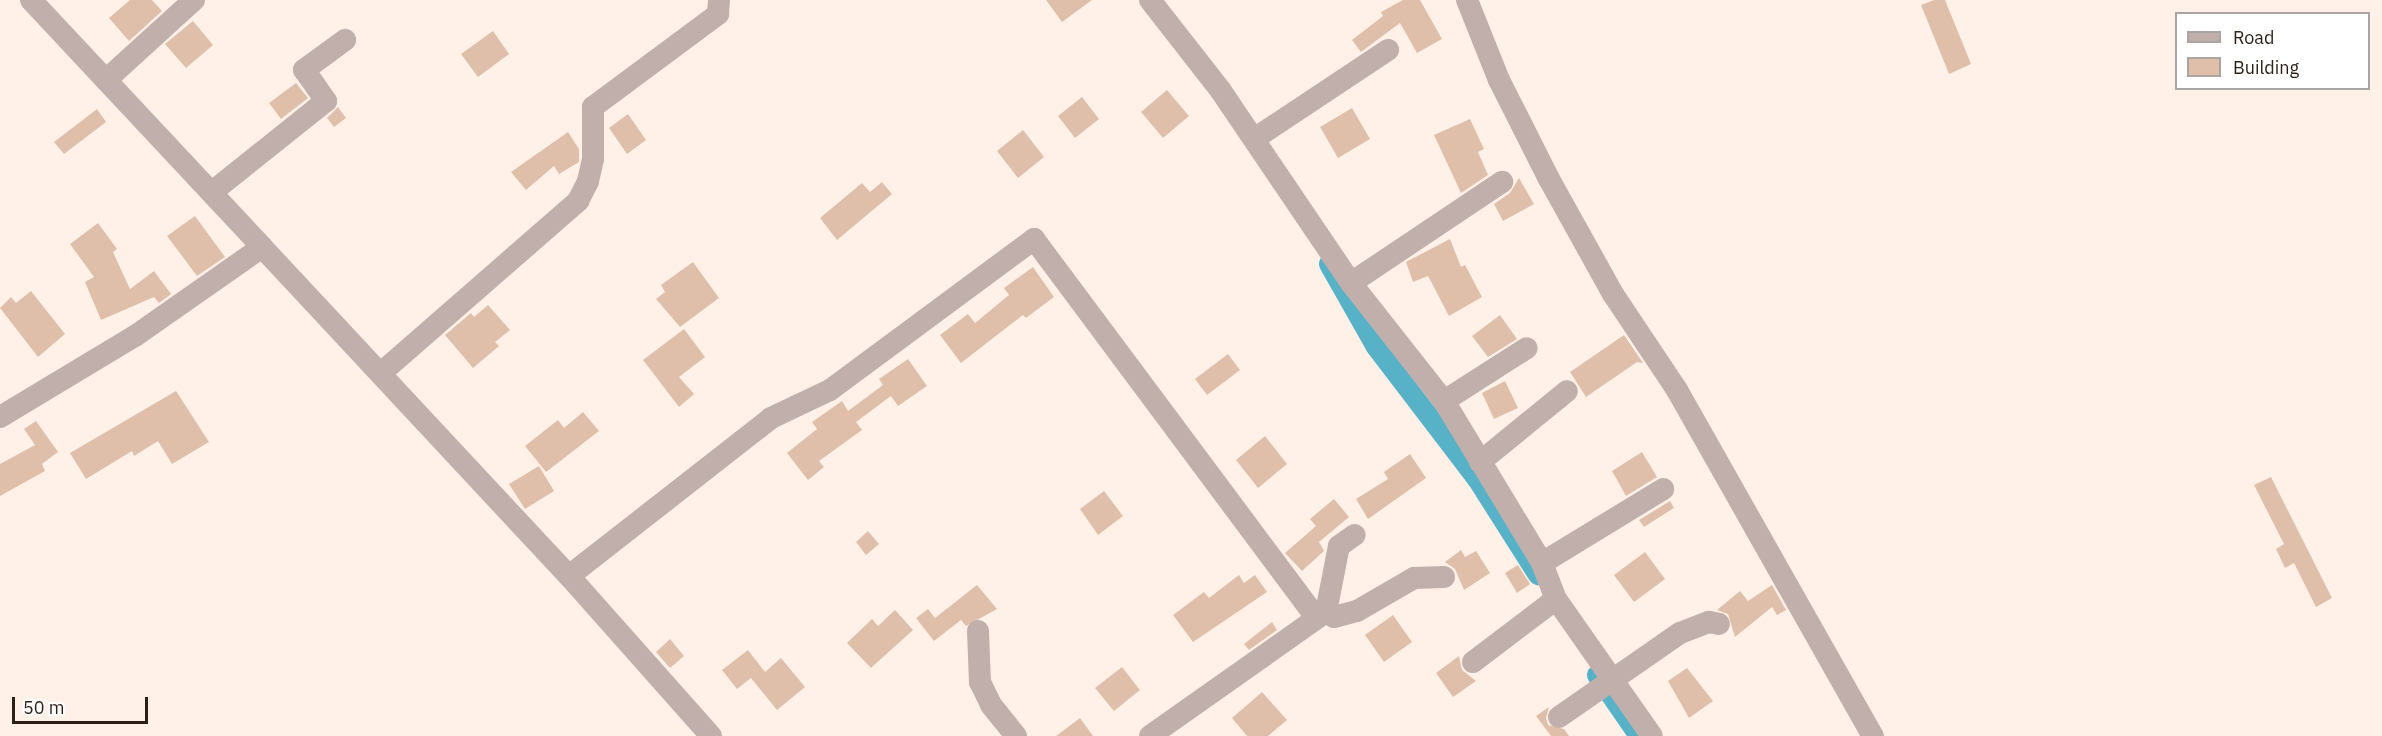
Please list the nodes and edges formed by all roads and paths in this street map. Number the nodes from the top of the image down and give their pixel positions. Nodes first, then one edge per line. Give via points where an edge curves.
1 (31, 0) edge
2 (194, 0) edge
3 (719, 0) edge
4 (1150, 0) edge
5 (1467, 0) edge
6 (345, 40) dead end
7 (1388, 50) dead end
8 (106, 80) junction
9 (1254, 139) junction
10 (1502, 182) dead end
11 (212, 192) junction
12 (262, 247) junction
13 (1351, 283) junction
14 (1527, 348) dead end
15 (381, 373) junction
16 (1567, 392) dead end
17 (1444, 401) junction
18 (0, 417) edge
19 (1479, 462) junction
20 (1663, 489) dead end
21 (1355, 535) dead end
22 (1542, 562) junction
23 (569, 576) junction
24 (1444, 577) dead end
25 (1556, 599) junction
26 (1321, 615) junction
27 (1719, 624) dead end
28 (978, 631) dead end
29 (1473, 662) dead end
30 (1612, 680) junction
31 (1559, 717) dead end
32 (711, 736) edge
33 (1016, 736) edge
34 (1150, 736) edge
35 (1652, 736) edge
36 (1873, 736) edge

1 - 8 street
2 - 8 street
3 - 15 street via 718,14 593,107 592,159 588,181 578,201
4 - 9 street
5 - 36 street via 1499,80 1548,179 1613,294 1677,390
6 - 11 street via 304,70 326,101
7 - 9 street
8 - 11 street
9 - 13 street
10 - 13 street
11 - 12 street
12 - 15 street
12 - 18 street via 135,336
13 - 17 street
14 - 17 street
15 - 23 street
16 - 19 street
17 - 19 street
19 - 22 street
20 - 22 street
21 - 26 street via 1340,546
22 - 25 street
23 - 26 street via 771,418 830,390 1034,239
23 - 32 street
24 - 26 street via 1414,578 1357,611
25 - 29 street
25 - 30 street
26 - 34 street
27 - 30 street via 1709,622 1680,633
28 - 33 street via 980,682 991,705
30 - 31 street
30 - 35 street

